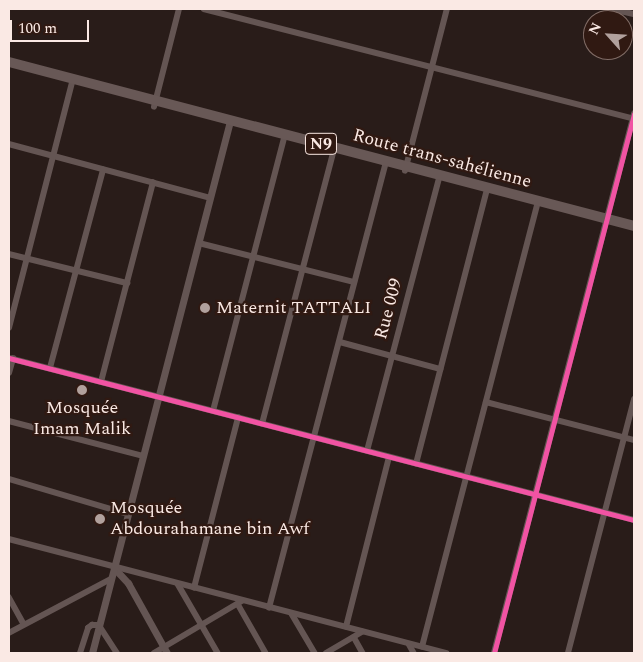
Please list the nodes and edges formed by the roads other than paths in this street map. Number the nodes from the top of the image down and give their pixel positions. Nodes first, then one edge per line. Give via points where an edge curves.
1 (178, 9) edge
2 (204, 9) edge
3 (447, 9) edge
4 (612, 9) edge
5 (634, 14) edge
6 (9, 62) edge
7 (431, 68) junction
8 (9, 69) edge
9 (72, 82) junction
10 (155, 104) junction
11 (634, 118) edge
12 (230, 124) junction
13 (284, 138) junction
14 (9, 144) edge
15 (333, 153) junction
16 (53, 156) junction
17 (385, 166) junction
18 (405, 169) junction
19 (103, 170) junction
20 (439, 178) junction
21 (153, 183) junction
22 (486, 193) junction
23 (210, 198) junction
24 (537, 207) junction
25 (607, 221) junction
26 (634, 226) edge
27 (634, 231) edge
28 (199, 243) junction
29 (9, 254) edge
30 (252, 255) junction
31 (28, 259) junction
32 (303, 268) junction
33 (76, 272) junction
34 (354, 282) junction
35 (127, 283) junction
36 (9, 328) edge
37 (340, 342) junction
38 (392, 357) junction
39 (11, 358) edge
40 (50, 368) junction
41 (440, 369) junction
42 (9, 373) edge
43 (101, 382) junction
44 (159, 397) junction
45 (634, 399) edge
46 (486, 402) junction
47 (213, 411) junction
48 (238, 418) junction
49 (555, 420) junction
50 (9, 421) edge
51 (262, 424) junction
52 (624, 437) junction
53 (314, 438) junction
54 (634, 440) edge
55 (367, 451) junction
56 (143, 456) junction
57 (389, 456) junction
58 (416, 464) junction
59 (466, 477) junction
60 (9, 479) edge
61 (534, 494) junction
62 (605, 513) junction
63 (128, 514) junction
64 (634, 520) edge
65 (9, 540) edge
66 (114, 567) junction
67 (111, 579) junction
68 (178, 584) junction
69 (194, 588) junction
70 (9, 597) edge
71 (240, 602) junction
72 (269, 608) junction
73 (292, 614) junction
74 (24, 624) junction
75 (99, 625) junction
76 (202, 626) junction
77 (346, 627) junction
78 (362, 632) junction
79 (9, 633) edge
80 (354, 637) junction
81 (409, 644) junction
82 (422, 647) junction
83 (165, 651) edge
84 (80, 653) edge
85 (92, 653) edge
86 (117, 653) edge
87 (154, 653) edge
88 (218, 653) edge
89 (266, 653) edge
90 (316, 653) edge
91 (326, 653) edge
92 (363, 653) edge
93 (414, 653) edge
94 (446, 653) edge
95 (494, 653) edge
96 (568, 653) edge

1 - 10 street
2 - 7 street
3 - 7 street
4 - 5 street
6 - 9 highway, Route trans-sahélienne / N9
7 - 11 street
7 - 18 street
8 - 9 highway, Route trans-sahélienne / N9
9 - 10 highway, Route trans-sahélienne / N9
9 - 16 street
10 - 12 highway, Route trans-sahélienne / N9
11 - 25 street
12 - 13 highway, Route trans-sahélienne / N9
12 - 23 street
13 - 15 highway, Route trans-sahélienne / N9
13 - 18 highway, Route trans-sahélienne / N9
13 - 30 street
14 - 16 street
15 - 17 highway, Route trans-sahélienne / N9
15 - 32 street
16 - 19 street
16 - 31 street
17 - 18 highway, Route trans-sahélienne / N9
17 - 34 street
18 - 20 highway, Route trans-sahélienne / N9
19 - 21 street
19 - 33 street
20 - 22 highway, Route trans-sahélienne / N9
20 - 25 highway, Route trans-sahélienne / N9
20 - 38 street, Rue 009
21 - 23 street
21 - 35 street
22 - 24 highway, Route trans-sahélienne / N9
22 - 41 street
23 - 28 street
24 - 25 highway, Route trans-sahélienne / N9
24 - 46 street
25 - 26 highway, Route trans-sahélienne / N9
25 - 27 highway, Route trans-sahélienne / N9
25 - 49 street
28 - 30 street
28 - 44 street
29 - 31 street
30 - 32 street
30 - 47 street
31 - 33 street
31 - 36 street
32 - 34 street
32 - 51 street
33 - 35 street
33 - 40 street
34 - 37 street
35 - 43 street
37 - 38 street
37 - 53 street
38 - 41 street
38 - 55 street, Rue 009
39 - 40 street
39 - 42 street
40 - 43 street
41 - 58 street
43 - 44 street
44 - 47 street
44 - 56 street
45 - 52 street
46 - 49 street
46 - 59 street
47 - 48 street
48 - 51 street
48 - 69 street
49 - 52 street
49 - 61 street
50 - 56 street
51 - 53 street
52 - 54 street
52 - 62 street
53 - 55 street
53 - 72 street
55 - 57 street
56 - 63 street
57 - 58 street
57 - 77 street
58 - 59 street
59 - 61 street
59 - 82 street
60 - 63 street
61 - 62 street
61 - 95 street
62 - 64 street
62 - 96 street
63 - 66 street
65 - 66 street
66 - 67 street
66 - 68 street
66 - 83 street via 128,584
67 - 74 street
67 - 75 street
68 - 69 street
68 - 76 street
69 - 71 street
70 - 74 street
71 - 72 street
71 - 76 street
71 - 89 street
72 - 73 street
73 - 77 street
73 - 90 street
74 - 79 street
75 - 84 street via 88,628
75 - 85 street
75 - 86 street
76 - 83 street
76 - 88 street
77 - 78 street
78 - 80 street
78 - 81 street
80 - 91 street
80 - 92 street
81 - 82 street
81 - 93 street
82 - 94 street
83 - 87 street

